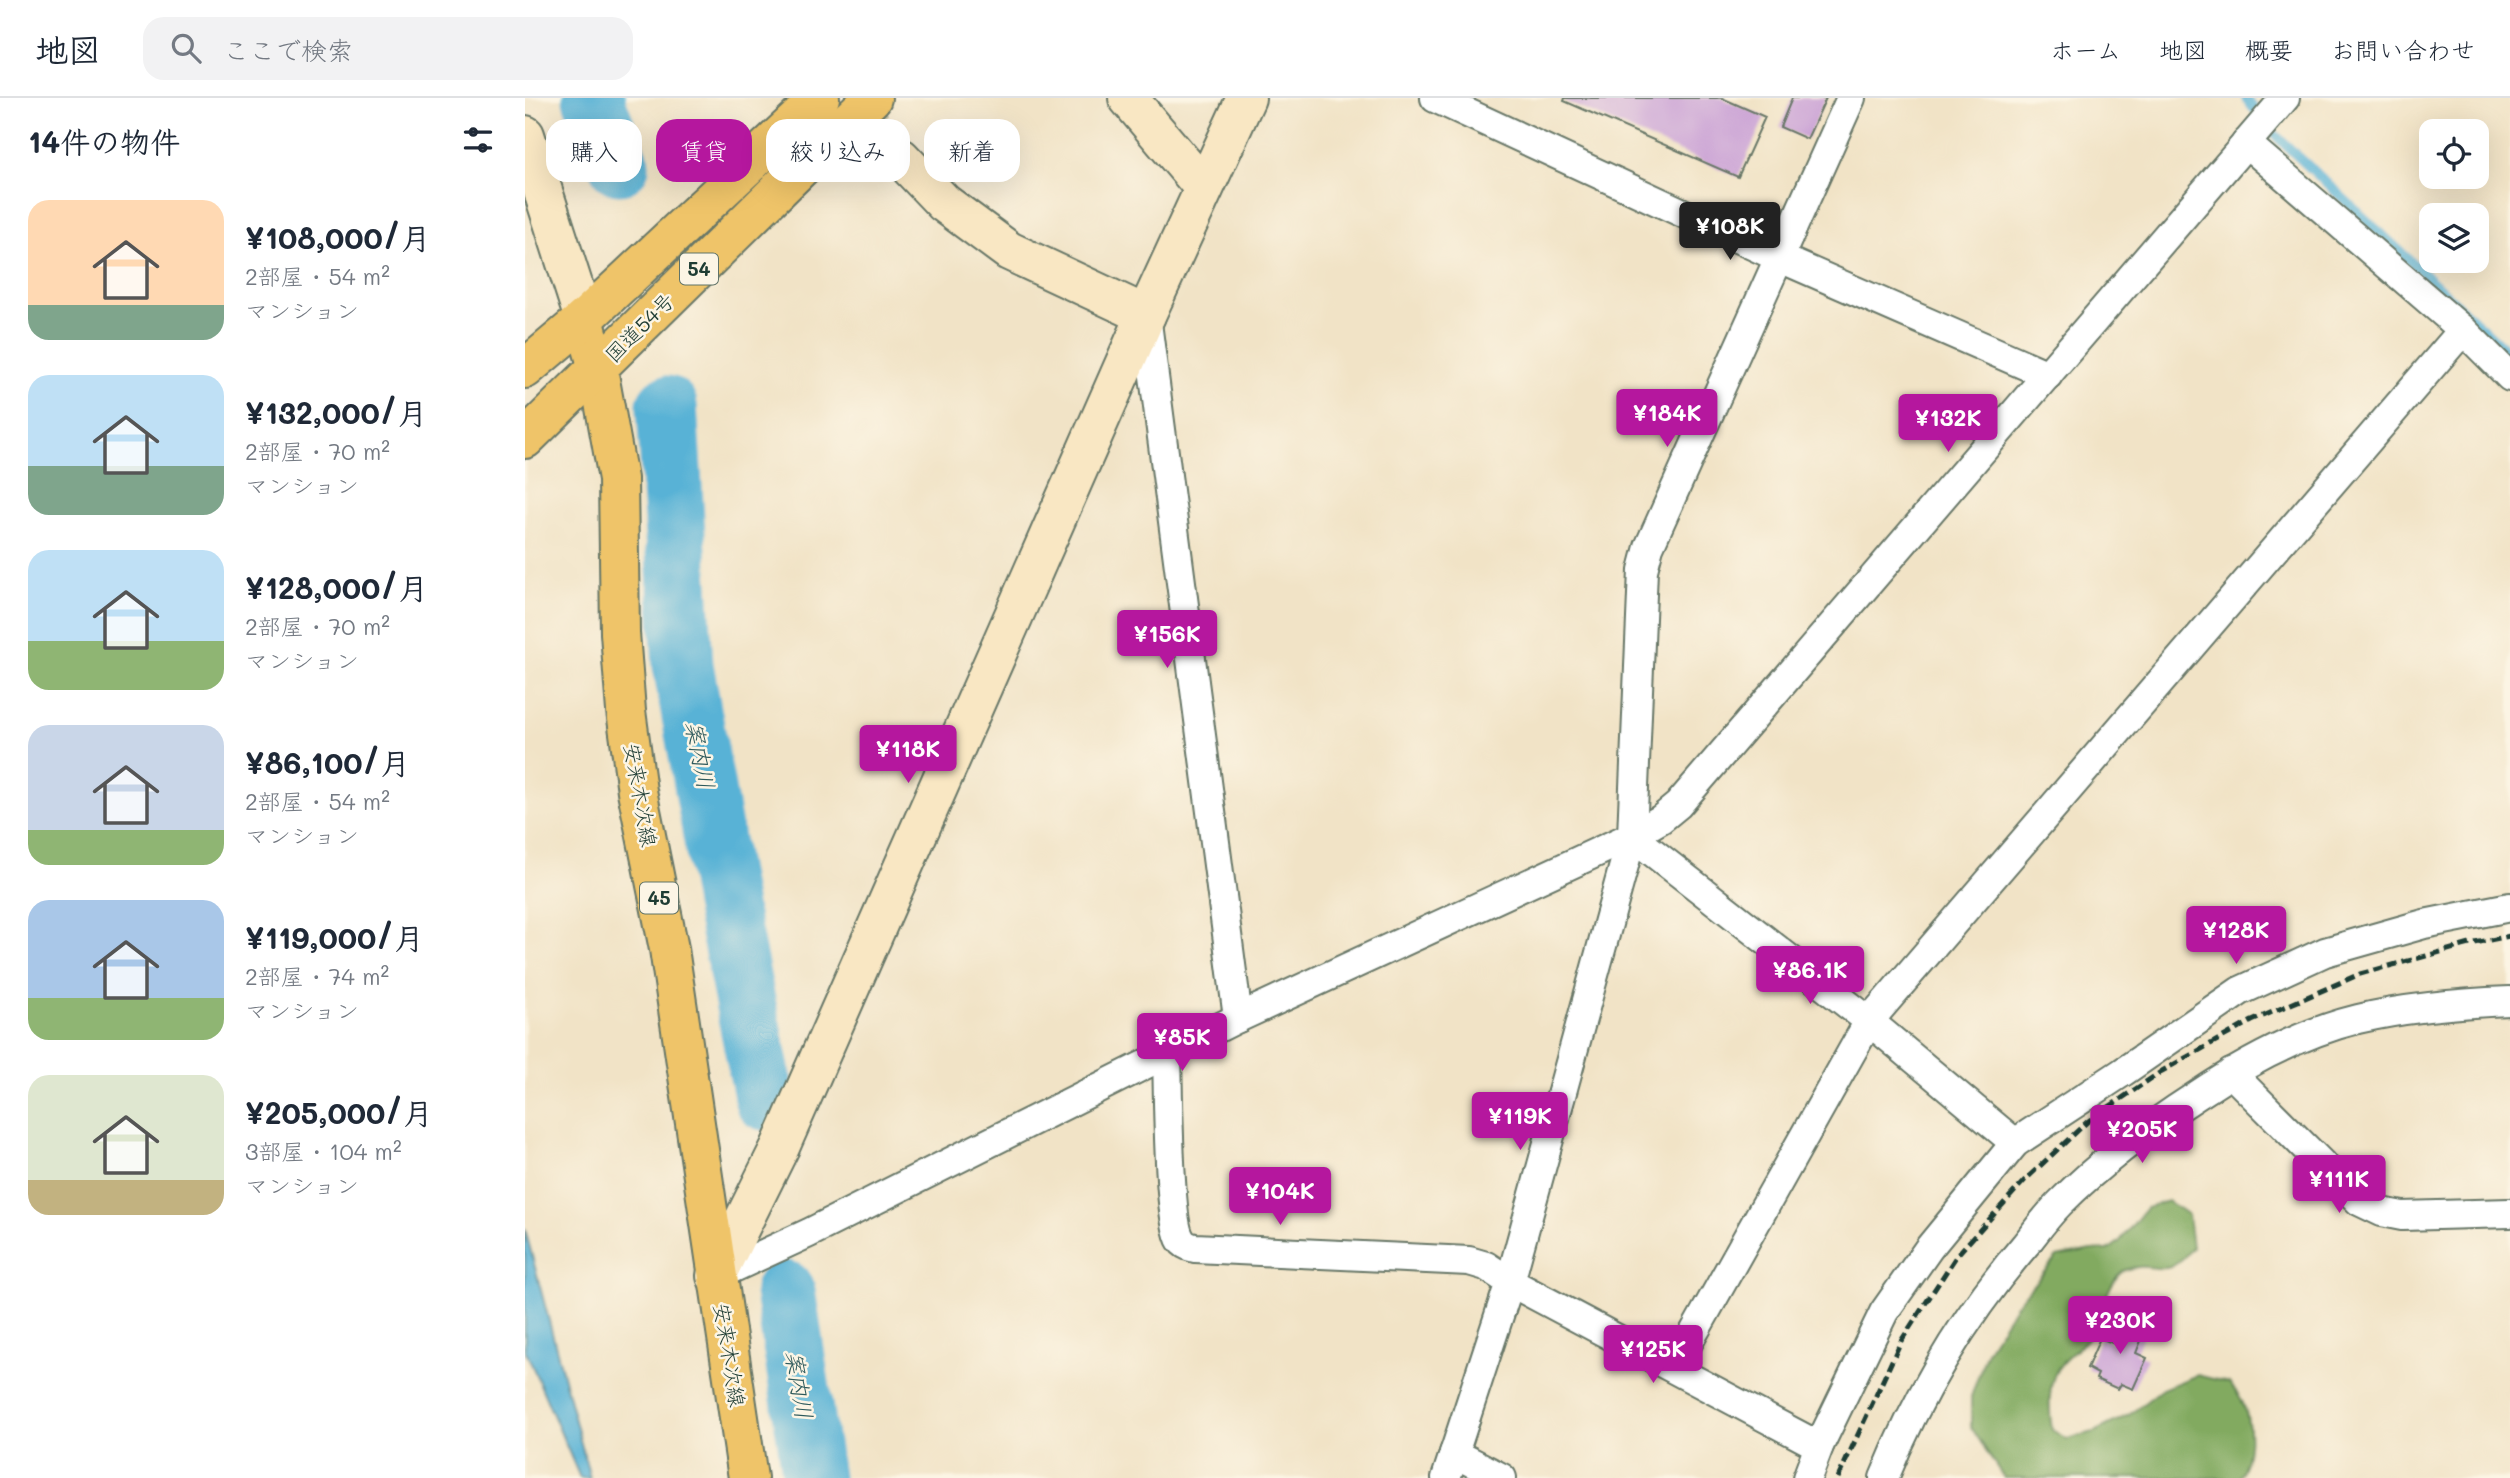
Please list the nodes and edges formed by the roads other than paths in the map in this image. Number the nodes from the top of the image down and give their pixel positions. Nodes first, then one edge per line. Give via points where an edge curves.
1 (820, 98) edge
2 (872, 98) edge
3 (1128, 98) edge
4 (1246, 98) edge
5 (1435, 98) edge
6 (1851, 98) edge
7 (2285, 98) edge
8 (525, 135) edge
9 (2246, 143) junction
10 (910, 168) tunnel mouth
11 (1204, 188) junction
12 (1780, 258) junction
13 (1146, 316) junction
14 (584, 319) junction
15 (2463, 330) junction
16 (536, 359) edge
17 (599, 369) junction
18 (2048, 375) junction
19 (2510, 377) edge
20 (525, 439) edge
21 (1632, 836) junction
22 (2510, 908) edge
23 (2510, 1001) edge
24 (1238, 1018) junction
25 (1869, 1021) junction
26 (1167, 1054) junction
27 (2231, 1073) junction
28 (2015, 1143) junction
29 (2510, 1213) edge
30 (716, 1276) junction
31 (1510, 1282) junction
32 (1674, 1368) junction
33 (1819, 1446) junction
34 (1450, 1465) edge
35 (748, 1478) edge
36 (1502, 1478) edge
37 (1807, 1478) edge
38 (1884, 1478) edge

1 - 14 main road, 国道54号 / 54
2 - 17 main road, 国道54号 / 54
3 - 11 street
4 - 11 street
5 - 12 street
6 - 12 street
7 - 9 street
8 - 14 street
9 - 15 street
9 - 18 street
10 - 13 street via 944,204 1009,251
11 - 13 street
12 - 18 street
12 - 21 street via 1649,547 1643,570
13 - 24 street
13 - 30 street via 780,1147
14 - 16 main road, 国道54号 / 54
14 - 17 main road, 安来木次線 / 45
15 - 19 street
15 - 25 street
17 - 20 main road, 国道54号 / 54
17 - 30 main road, 安来木次線 / 45 via 618,479 626,711 669,949
18 - 21 street via 1678,805
21 - 24 street
21 - 25 street
21 - 31 street
22 - 28 street via 2424,924 2325,952 2241,991
23 - 27 street via 2409,1009 2357,1019 2306,1036
24 - 26 street
25 - 28 street
25 - 32 street
26 - 30 street
26 - 31 street via 1173,1196 1181,1240 1187,1246 1469,1261
27 - 29 street via 2359,1201 2402,1216
27 - 38 street via 2144,1130 2060,1204 1989,1287 1949,1349 1917,1404
28 - 33 street via 1929,1248 1884,1312
30 - 35 main road, 安来木次線 / 45
31 - 32 street
31 - 34 street
32 - 33 street
33 - 37 street
34 - 36 street

